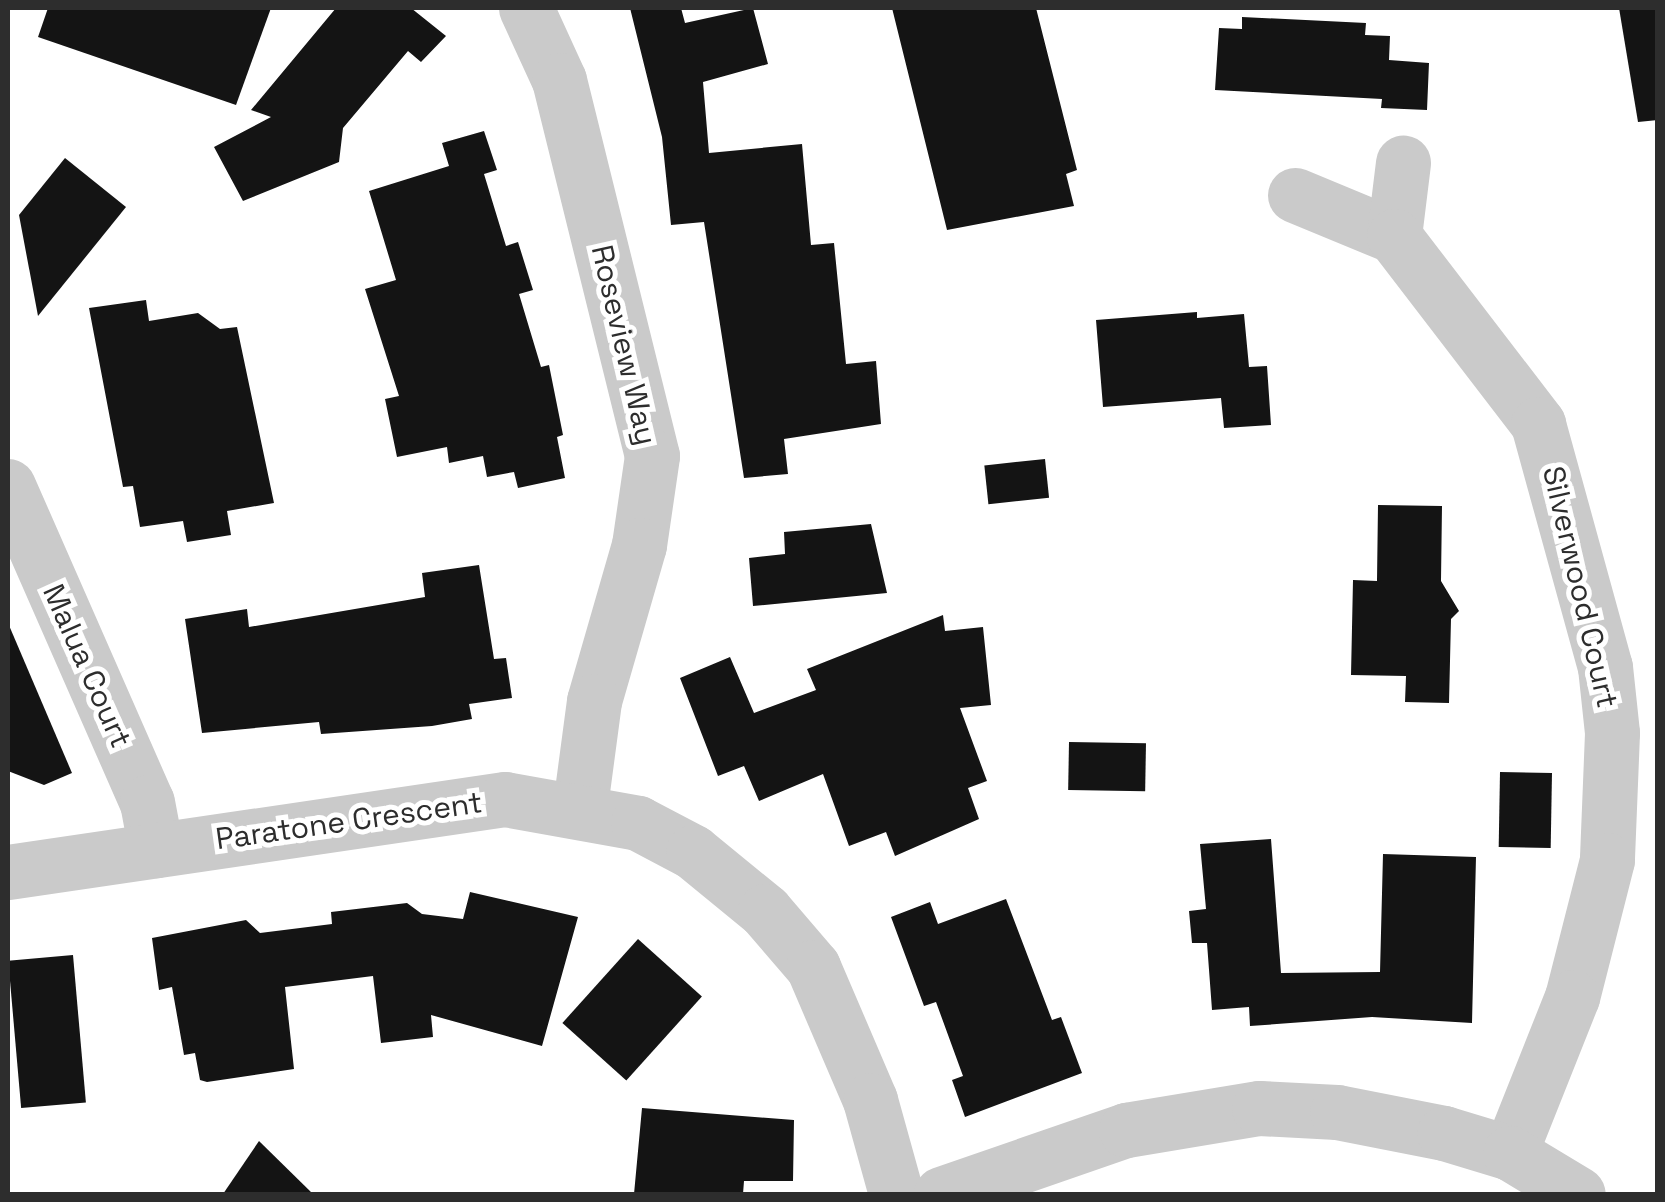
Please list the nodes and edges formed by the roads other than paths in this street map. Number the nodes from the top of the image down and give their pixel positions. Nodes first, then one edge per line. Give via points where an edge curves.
1 (526, 8) edge
2 (1402, 163) dead end
3 (1295, 195) dead end
4 (1394, 236) junction
5 (8, 486) edge
6 (580, 806) junction
7 (156, 850) junction
8 (8, 872) edge
9 (1510, 1153) junction
10 (896, 1194) edge
11 (941, 1194) edge
12 (1578, 1194) edge

1 - 6 street, Roseview Way via 559,80 652,456 639,545 594,701
2 - 4 street
3 - 4 street
4 - 9 street, Silverwood Court via 1538,424 1605,668 1612,790 1601,890 1572,997
5 - 7 street, Malua Court via 147,802
6 - 7 street, Paratone Crescent via 505,799 434,805
6 - 10 street, Paratone Crescent via 638,823 694,852 765,912 813,967 870,1100
7 - 8 street, Paratone Crescent
9 - 11 street via 1337,1112 1258,1108 1126,1130
9 - 12 street

